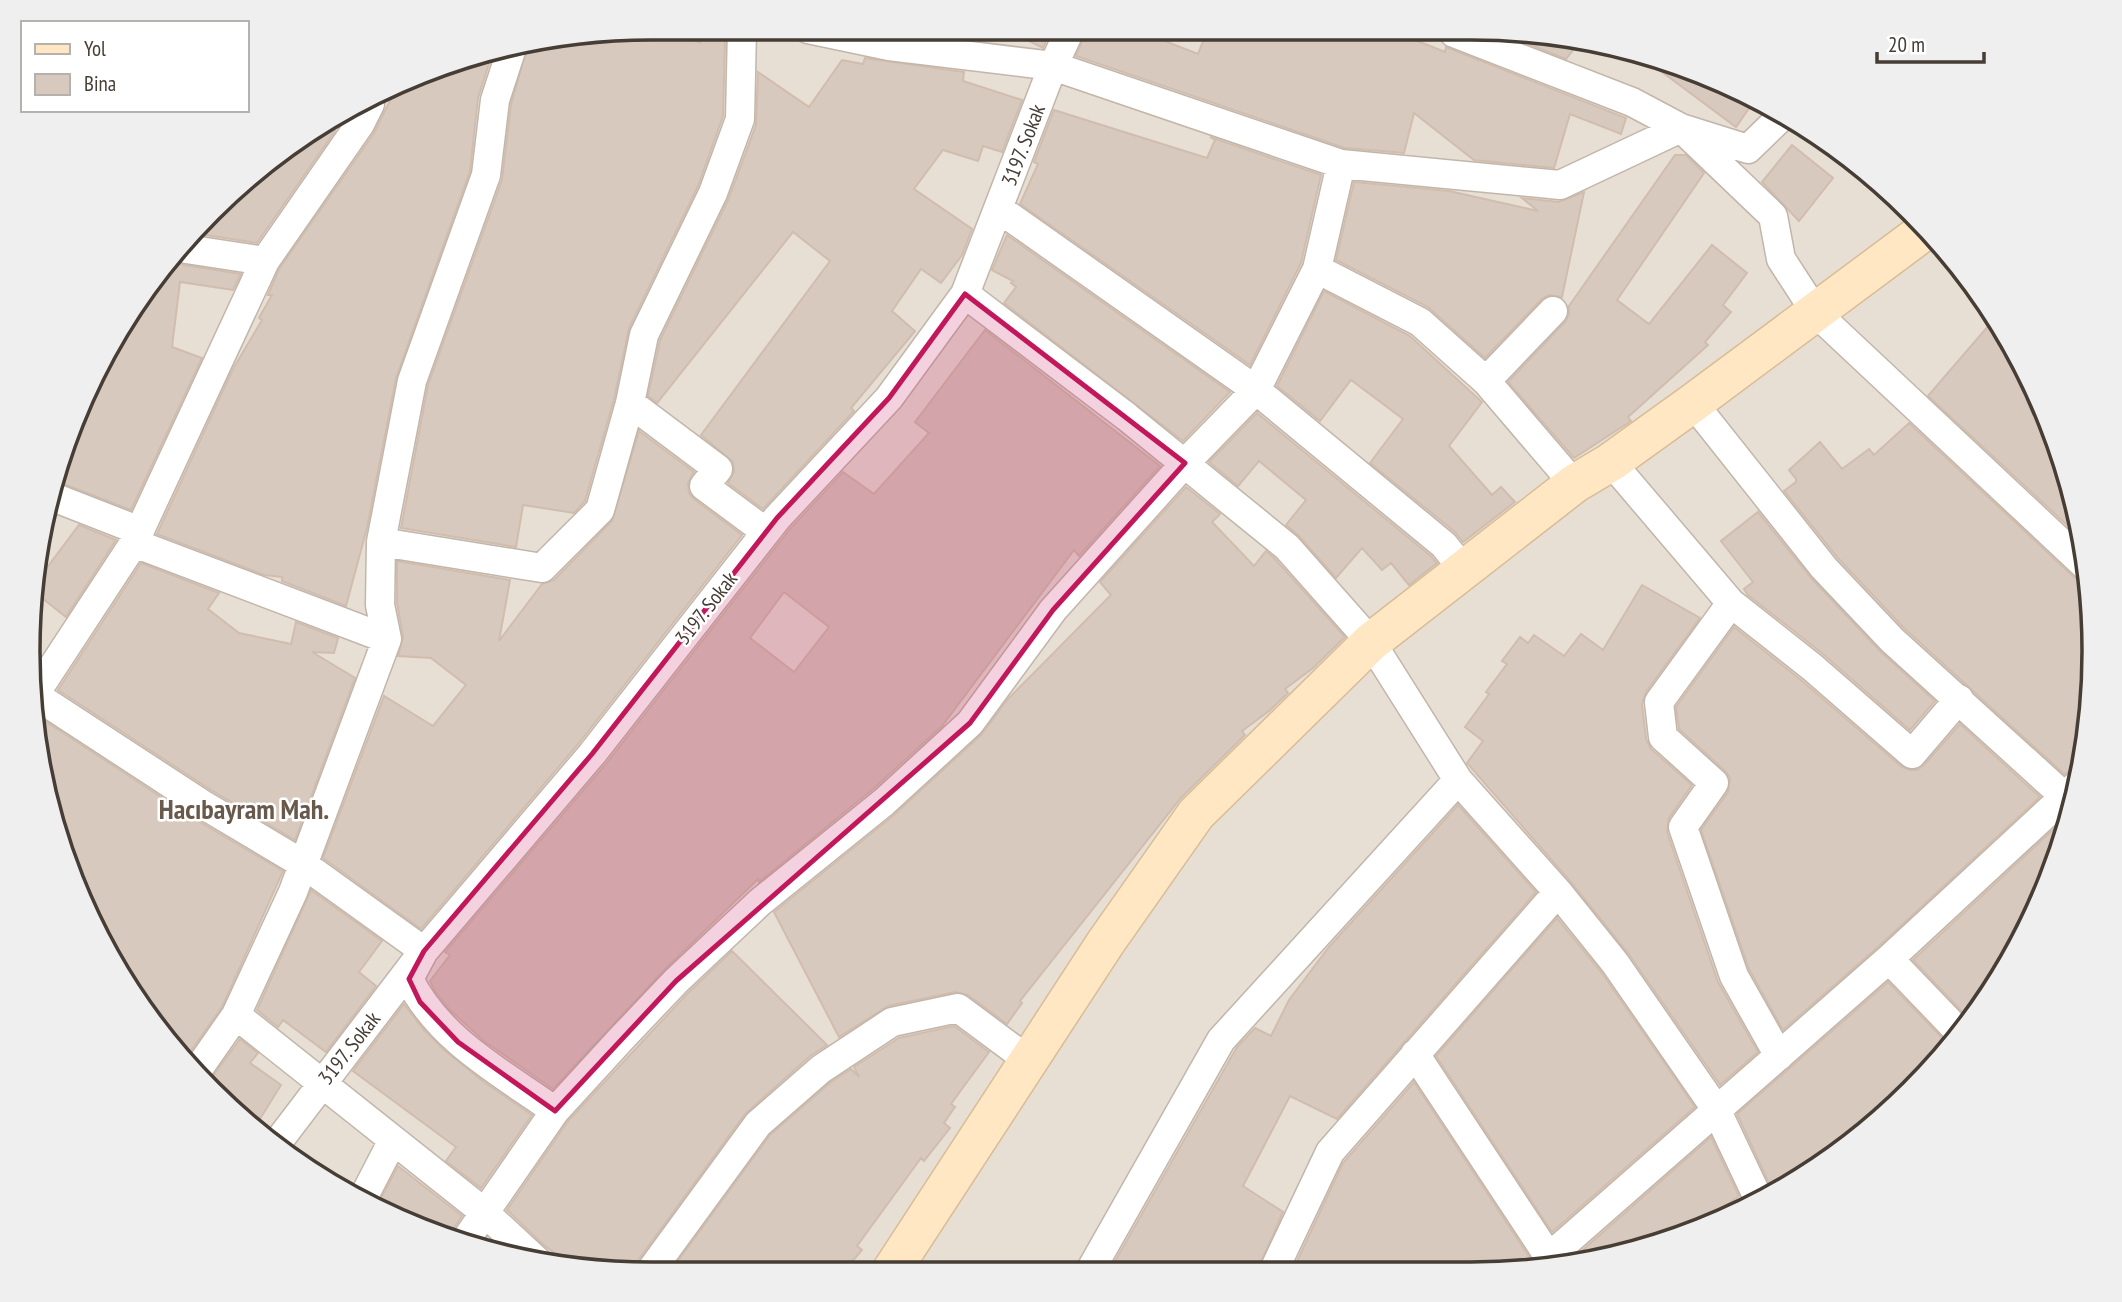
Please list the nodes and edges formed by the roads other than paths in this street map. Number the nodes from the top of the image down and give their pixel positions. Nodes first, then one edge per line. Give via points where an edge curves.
1 (742, 40) edge
2 (860, 40) edge
3 (1066, 40) edge
4 (1472, 40) edge
5 (508, 58) edge
6 (1054, 66) junction
7 (366, 111) edge
8 (1776, 122) edge
9 (1681, 128) junction
10 (1341, 164) junction
11 (999, 209) junction
12 (1918, 236) edge
13 (191, 249) edge
14 (265, 261) junction
15 (1317, 269) junction
16 (965, 294) junction
17 (1553, 311) dead end
18 (1816, 313) junction
19 (1486, 381) junction
20 (1256, 390) junction
21 (630, 402) junction
22 (1693, 403) junction
23 (1611, 462) junction
24 (1185, 463) junction
25 (1574, 484) junction
26 (59, 500) edge
27 (766, 532) junction
28 (137, 537) junction
29 (381, 542) junction
30 (2074, 555) edge
31 (1463, 569) junction
32 (1731, 603) junction
33 (387, 639) junction
34 (1371, 642) junction
35 (42, 684) edge
36 (43, 699) edge
37 (1959, 699) junction
38 (1458, 779) junction
39 (2066, 787) edge
40 (2064, 798) edge
41 (303, 864) junction
42 (1558, 892) junction
43 (424, 951) junction
44 (1888, 959) junction
45 (236, 1015) junction
46 (1953, 1026) edge
47 (1416, 1054) junction
48 (1779, 1056) junction
49 (1028, 1060) junction
50 (202, 1064) edge
51 (322, 1082) junction
52 (1716, 1109) junction
53 (555, 1111) junction
54 (281, 1137) edge
55 (393, 1140) junction
56 (367, 1191) edge
57 (1755, 1191) edge
58 (484, 1212) junction
59 (470, 1234) edge
60 (523, 1248) edge
61 (1552, 1257) edge
62 (1543, 1258) edge
63 (657, 1262) edge
64 (897, 1262) edge
65 (1095, 1262) edge
66 (1278, 1262) edge

1 - 21 street via 740,119 713,193 644,335
2 - 6 street
3 - 6 street, 3197. Sokak
4 - 9 street via 1632,102
5 - 29 street via 495,100 486,175 412,381
6 - 10 street
6 - 11 street, 3197. Sokak
7 - 14 street
8 - 9 street via 1748,149
9 - 10 street via 1560,184
9 - 18 street via 1773,216 1781,259
10 - 15 street
11 - 16 street, 3197. Sokak
11 - 20 street
12 - 18 street
13 - 14 street
14 - 28 street
15 - 19 street via 1420,322
15 - 20 street
16 - 24 street
16 - 27 street, 3197. Sokak via 889,398
17 - 19 street
18 - 22 street
18 - 30 street
19 - 25 street
20 - 24 street
20 - 31 street via 1444,545
21 - 27 street via 718,469 704,486
21 - 29 street via 600,510 542,568
22 - 23 street
22 - 37 street via 1824,568 1892,640
23 - 25 street
23 - 32 street
24 - 34 street via 1287,547
24 - 53 street via 1053,610 970,723 884,802 732,928
25 - 31 street
26 - 28 street
27 - 43 street, 3197. Sokak via 592,754
28 - 33 street
28 - 35 street
29 - 33 street via 380,605
31 - 34 street
32 - 37 street via 1912,754
32 - 48 street via 1659,702 1663,737 1714,783 1683,827 1734,976
33 - 41 street
34 - 38 street
34 - 49 street via 1196,814
36 - 41 street
37 - 39 street
38 - 42 street
38 - 65 street via 1221,1040
40 - 44 street
41 - 43 street
41 - 45 street
42 - 47 street
42 - 52 street via 1615,963
43 - 51 street, 3197. Sokak
43 - 53 street via 409,979 420,1002 458,1042
44 - 46 street
44 - 48 street
45 - 50 street
45 - 51 street
47 - 62 street
47 - 66 street via 1330,1152
48 - 52 street
49 - 63 street via 958,1008 892,1023 821,1069 758,1124
49 - 64 street
51 - 54 street, 3197. Sokak
51 - 55 street
52 - 57 street
52 - 61 street
53 - 58 street
55 - 56 street
55 - 58 street
58 - 59 street
58 - 60 street

